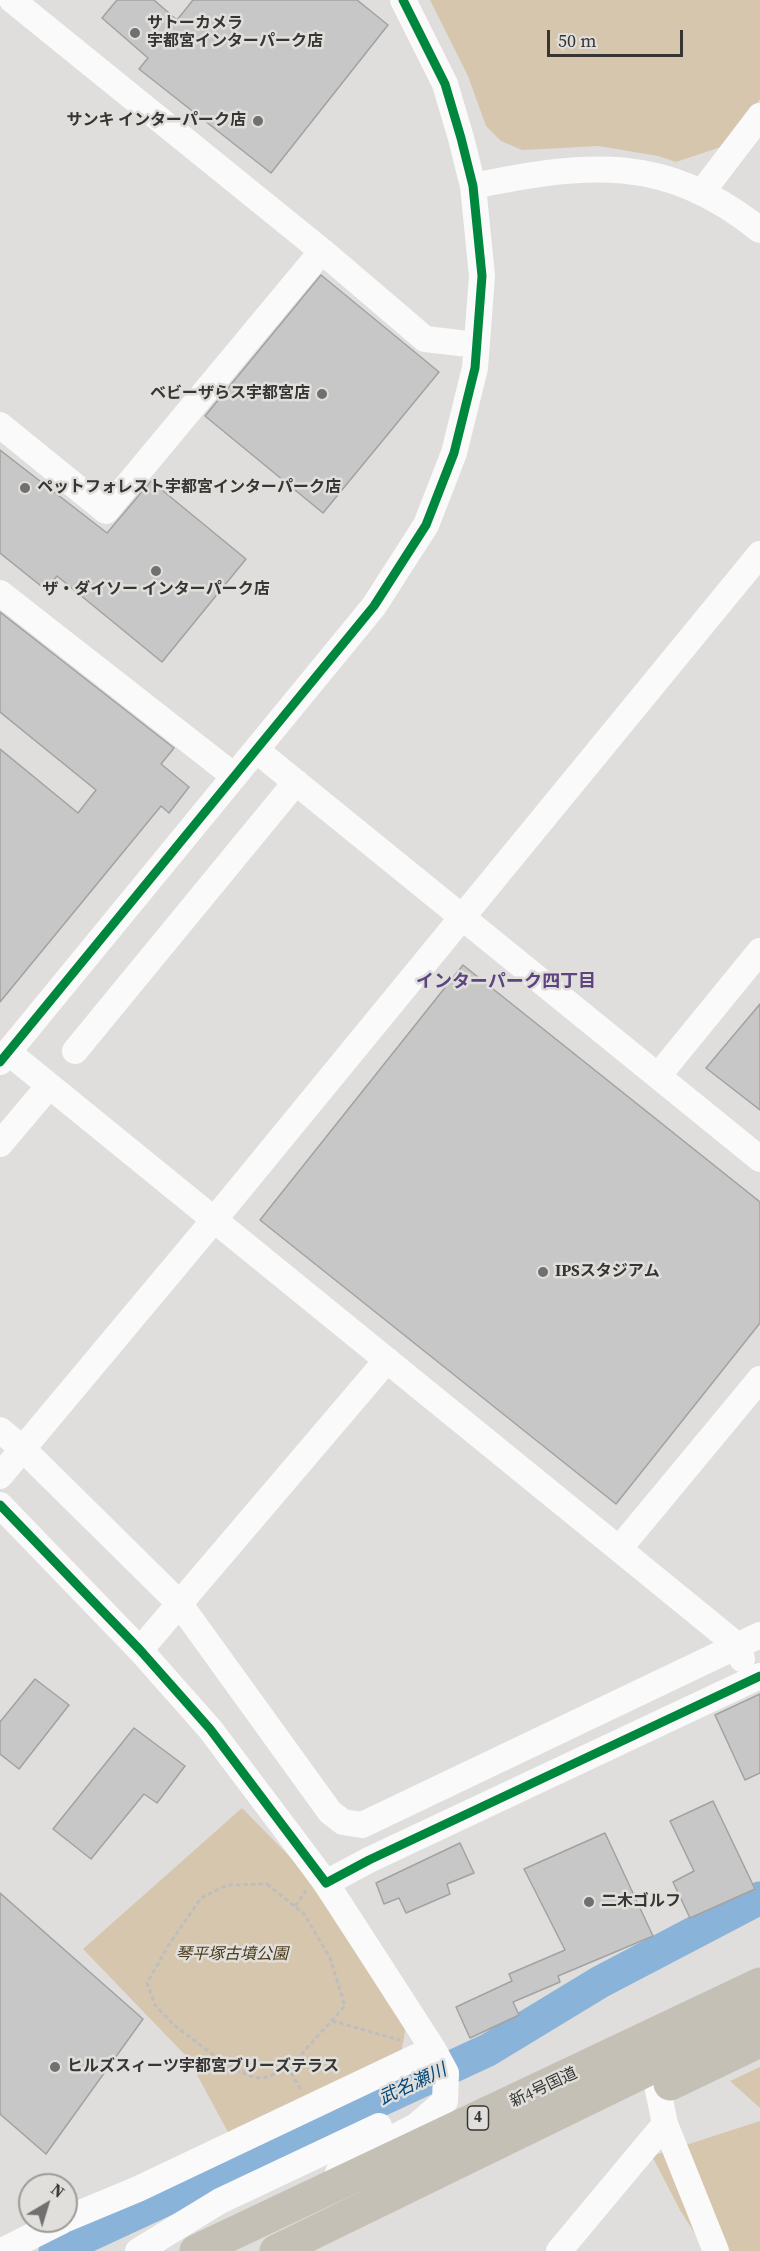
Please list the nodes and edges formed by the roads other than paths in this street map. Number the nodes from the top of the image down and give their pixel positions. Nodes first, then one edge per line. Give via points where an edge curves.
1 (12, 0) edge
2 (403, 0) edge
3 (760, 117) edge
4 (473, 186) junction
5 (702, 192) junction
6 (760, 230) edge
7 (322, 251) junction
8 (477, 345) junction
9 (0, 425) edge
10 (760, 554) edge
11 (0, 593) edge
12 (256, 750) junction
13 (234, 776) junction
14 (296, 782) junction
15 (462, 917) junction
16 (760, 951) edge
17 (75, 1051) dead end
18 (4, 1057) edge
19 (658, 1076) junction
20 (49, 1086) junction
21 (0, 1144) edge
22 (760, 1159) edge
23 (214, 1220) junction
24 (387, 1360) junction
25 (760, 1379) edge
26 (0, 1430) edge
27 (23, 1449) junction
28 (0, 1476) edge
29 (0, 1505) edge
30 (619, 1549) junction
31 (179, 1603) junction
32 (749, 1641) edge
33 (140, 1650) junction
34 (755, 1678) edge
35 (326, 1883) junction
36 (760, 1961) edge
37 (760, 1984) edge
38 (760, 2015) edge
39 (760, 2041) edge
40 (433, 2049) junction
41 (658, 2090) junction
42 (569, 2092) junction
43 (425, 2104) dead end
44 (665, 2124) junction
45 (312, 2194) junction
46 (78, 2214) edge
47 (38, 2233) edge
48 (2, 2251) edge
49 (138, 2251) edge
50 (196, 2251) edge
51 (276, 2251) edge
52 (559, 2251) edge
53 (716, 2251) edge

1 - 7 street
2 - 4 street via 445,84
3 - 5 street
4 - 5 street via 568,170 610,168 668,178
4 - 8 street via 482,276
5 - 6 street
7 - 8 street via 425,339
7 - 9 street via 106,511
8 - 12 street via 454,453 426,525 374,606
10 - 15 street
11 - 13 street
12 - 13 street
12 - 14 street
13 - 18 street
14 - 15 street
14 - 17 street
15 - 19 street
15 - 23 street
16 - 19 street
18 - 20 street
19 - 22 street
20 - 21 street
20 - 23 street
23 - 24 street
23 - 27 street
24 - 30 street
24 - 31 street
25 - 30 street
26 - 27 street
27 - 28 street
27 - 31 street
29 - 33 street
30 - 32 street
31 - 32 street via 330,1812 343,1822 362,1825
31 - 33 street
32 - 34 street
33 - 35 street via 210,1729
34 - 35 street
35 - 40 street
36 - 42 highway via 698,1993
37 - 42 highway, 新4号国道 / 4
38 - 42 highway, 新4号国道 / 4
39 - 41 highway
40 - 45 street via 446,2073 445,2101 416,2126 358,2156
40 - 46 street
41 - 42 highway
41 - 44 street
42 - 45 highway, 新4号国道 / 4
42 - 51 highway, 新4号国道 / 4
43 - 49 street via 220,2201
44 - 52 street
44 - 53 street
45 - 50 highway, 新4号国道 / 4
47 - 48 street

